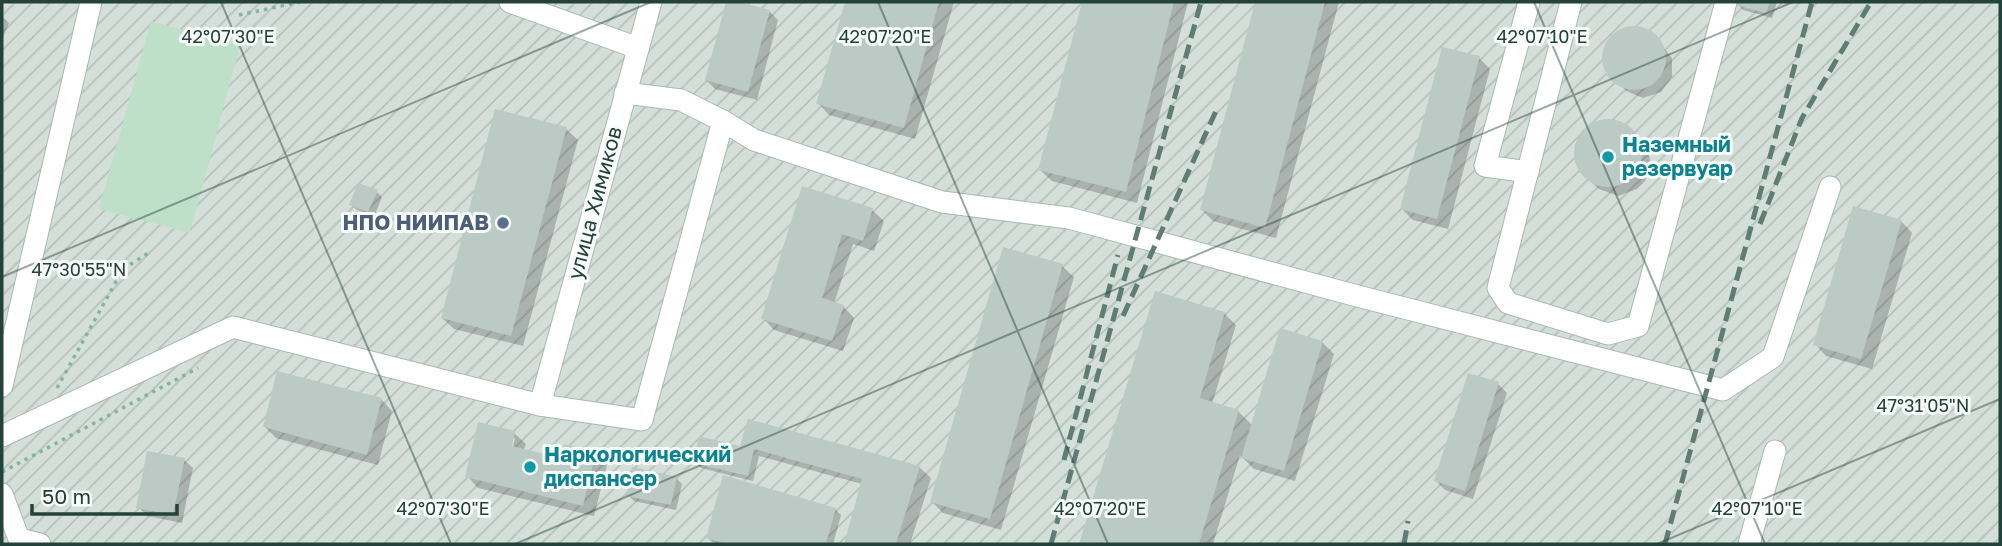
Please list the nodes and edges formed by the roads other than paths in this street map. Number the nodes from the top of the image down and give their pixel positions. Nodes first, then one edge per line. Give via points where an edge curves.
1 (92, 2) edge
2 (510, 2) edge
3 (651, 2) edge
4 (1529, 2) edge
5 (1571, 2) edge
6 (1726, 2) edge
7 (638, 48) junction
8 (625, 93) junction
9 (723, 121) junction
10 (1528, 172) junction
11 (1829, 187) dead end
12 (1508, 303) junction
13 (1499, 332) junction
14 (2, 386) edge
15 (540, 405) junction
16 (2, 436) edge
17 (1775, 451) dead end
18 (2, 494) edge
19 (40, 544) edge
20 (1749, 544) edge

1 - 14 street
2 - 7 street
3 - 7 street, улица Химиков
4 - 10 street via 1485,166
5 - 10 street
6 - 12 street via 1638,326 1608,334
7 - 8 street, улица Химиков
8 - 9 street via 681,100
8 - 15 street, улица Химиков
9 - 13 street via 754,140 942,202 1069,218
9 - 15 street via 642,420
10 - 12 street via 1498,288
11 - 13 street via 1773,358 1723,390
12 - 13 street
15 - 16 street via 233,327
17 - 20 street
18 - 19 street via 19,539

